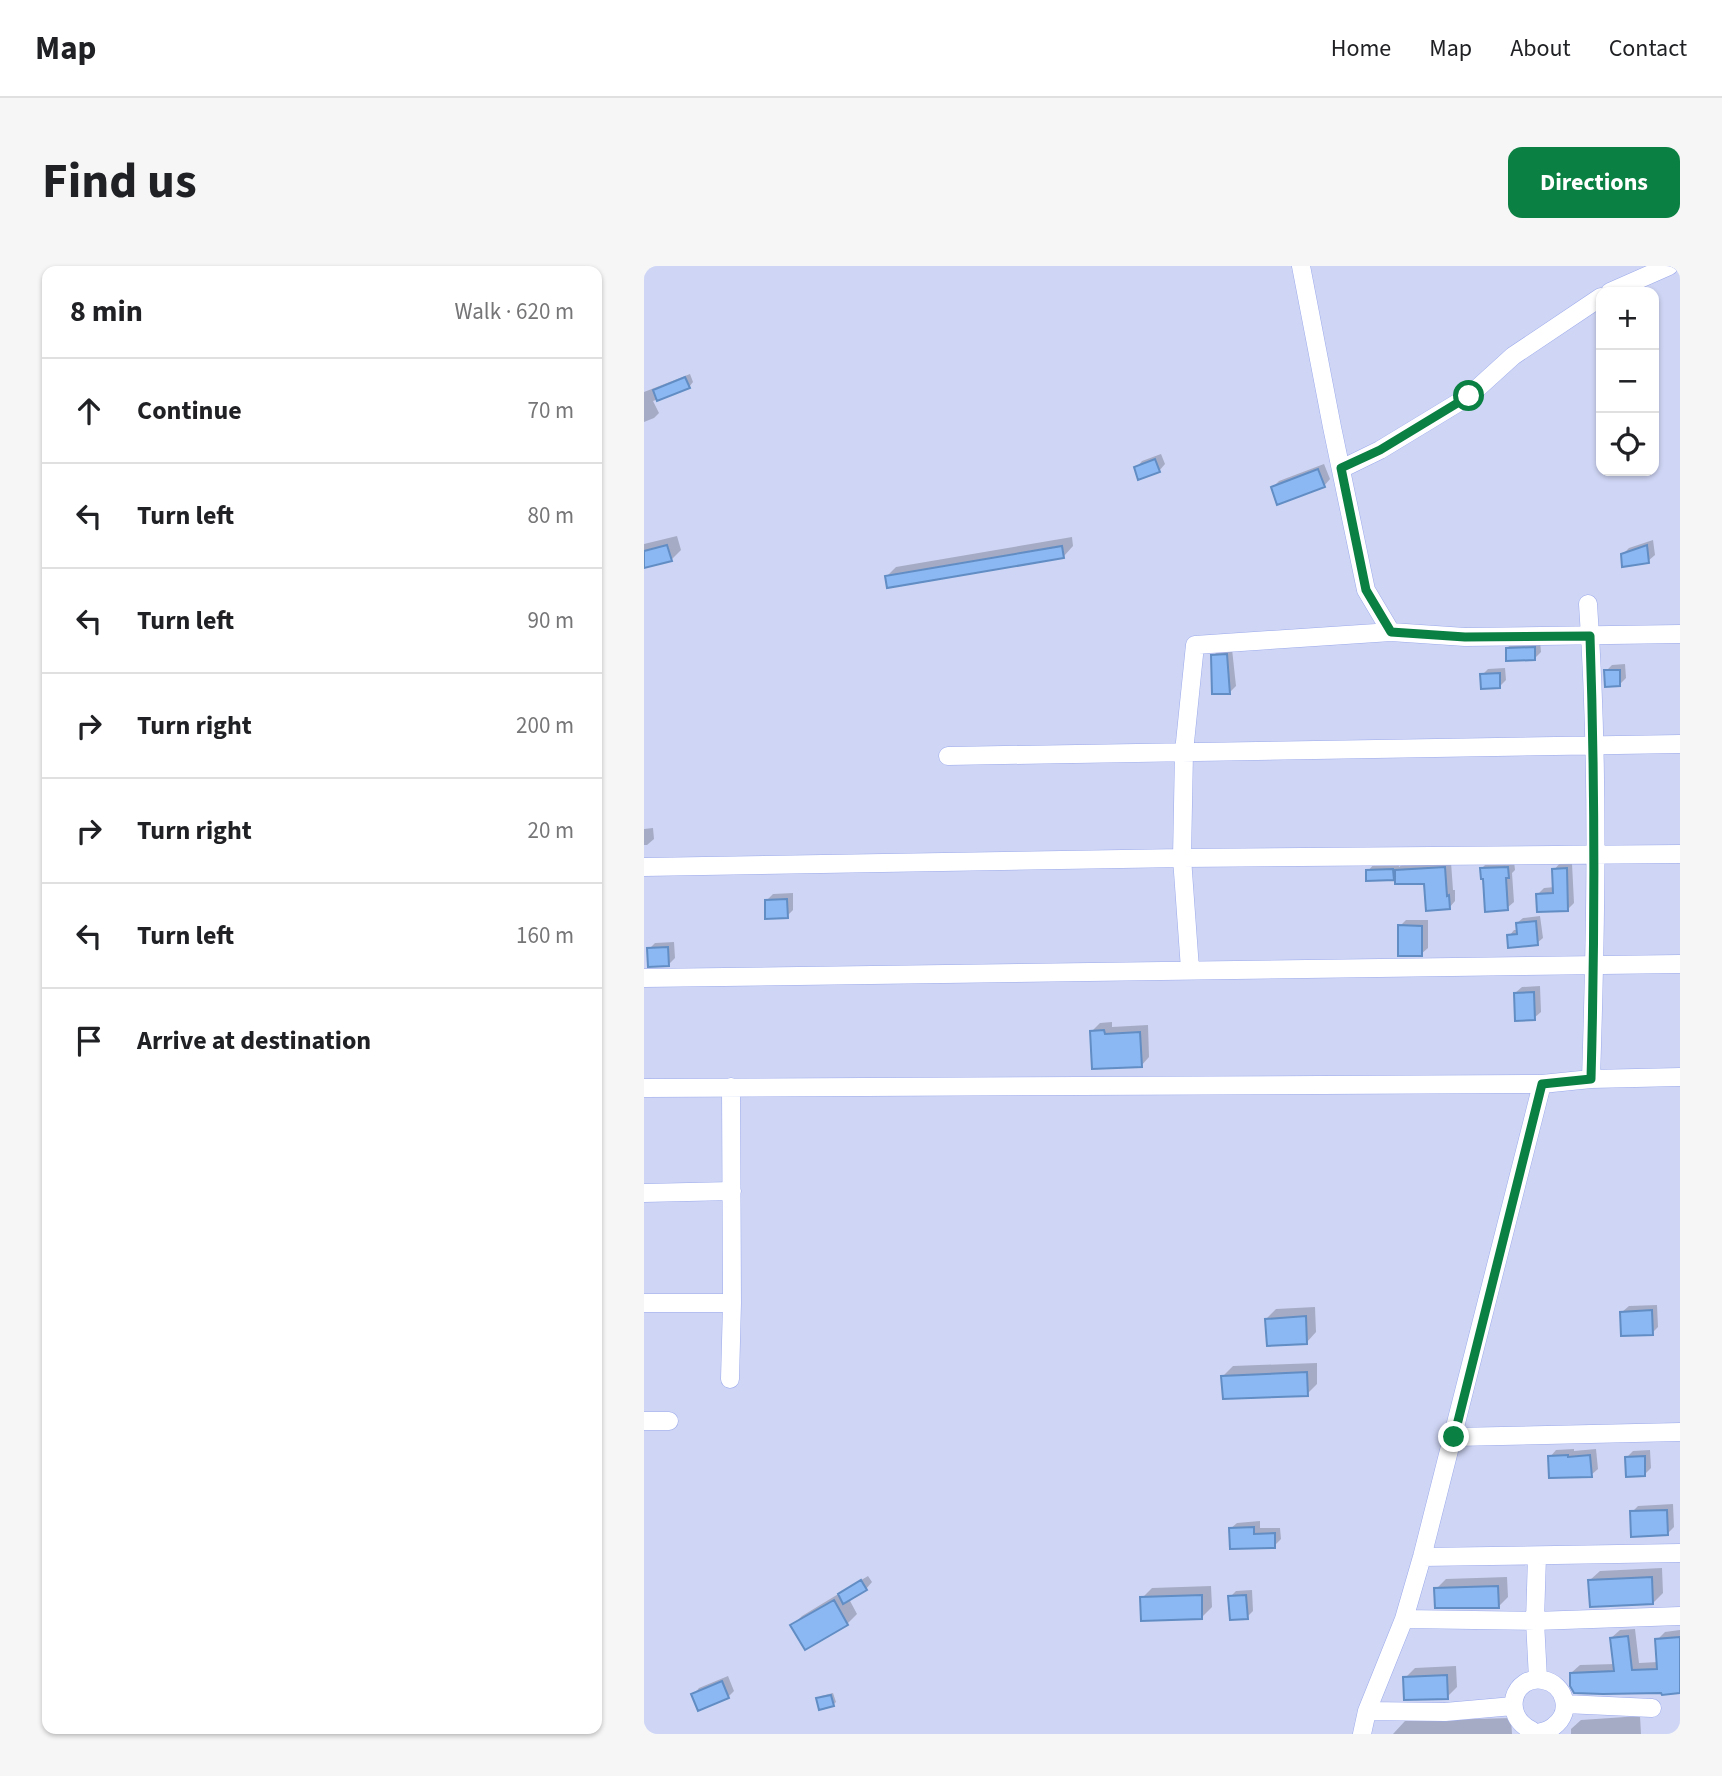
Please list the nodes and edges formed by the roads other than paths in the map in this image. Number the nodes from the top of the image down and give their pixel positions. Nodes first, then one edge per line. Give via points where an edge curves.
1 (1301, 266) edge
2 (1669, 266) edge
3 (1621, 287) edge
4 (1596, 300) edge
5 (1341, 468) junction
6 (1588, 604) dead end
7 (1391, 632) junction
8 (1680, 634) edge
9 (1590, 636) junction
10 (1680, 744) edge
11 (1593, 746) junction
12 (1184, 752) junction
13 (948, 756) dead end
14 (1680, 853) edge
15 (1594, 854) junction
16 (1182, 858) junction
17 (644, 867) edge
18 (1680, 964) edge
19 (1594, 966) junction
20 (1190, 970) junction
21 (644, 978) edge
22 (1680, 1077) edge
23 (1591, 1079) junction
24 (1542, 1084) junction
25 (731, 1087) junction
26 (644, 1088) edge
27 (732, 1191) junction
28 (644, 1193) edge
29 (644, 1303) edge
30 (732, 1303) junction
31 (730, 1378) dead end
32 (644, 1421) edge
33 (669, 1421) dead end
34 (1680, 1432) edge
35 (1454, 1437) junction
36 (1680, 1553) edge
37 (1537, 1556) junction
38 (1422, 1557) junction
39 (1680, 1616) edge
40 (1404, 1619) junction
41 (1535, 1621) junction
42 (1538, 1679) junction
43 (1565, 1704) junction
44 (1513, 1706) junction
45 (1652, 1708) dead end
46 (1367, 1711) junction
47 (1363, 1734) edge
48 (1533, 1734) edge

1 - 5 street
2 - 3 street
4 - 5 street via 1513,356 1469,396
5 - 7 street via 1366,590
6 - 9 street
7 - 9 street via 1465,637
7 - 12 street via 1195,645
8 - 9 street
9 - 11 street
10 - 11 street
11 - 12 street
11 - 15 street
12 - 13 street
12 - 16 street
14 - 15 street
15 - 16 street
15 - 19 street
16 - 17 street
16 - 20 street
18 - 19 street
19 - 20 street
19 - 23 street
20 - 21 street
22 - 23 street
23 - 24 street
24 - 25 street
24 - 35 street
25 - 26 street
25 - 27 street
27 - 28 street
27 - 30 street
29 - 30 street
30 - 31 street
32 - 33 street
34 - 35 street
35 - 38 street
36 - 37 street
37 - 38 street
37 - 41 street
38 - 40 street
39 - 41 street
40 - 41 street
40 - 46 street
41 - 42 street
42 - 43 street via 1559,1689
42 - 44 street via 1517,1691
43 - 45 street
43 - 48 street via 1555,1726
44 - 46 street via 1445,1712
44 - 48 street via 1518,1721
46 - 47 street

